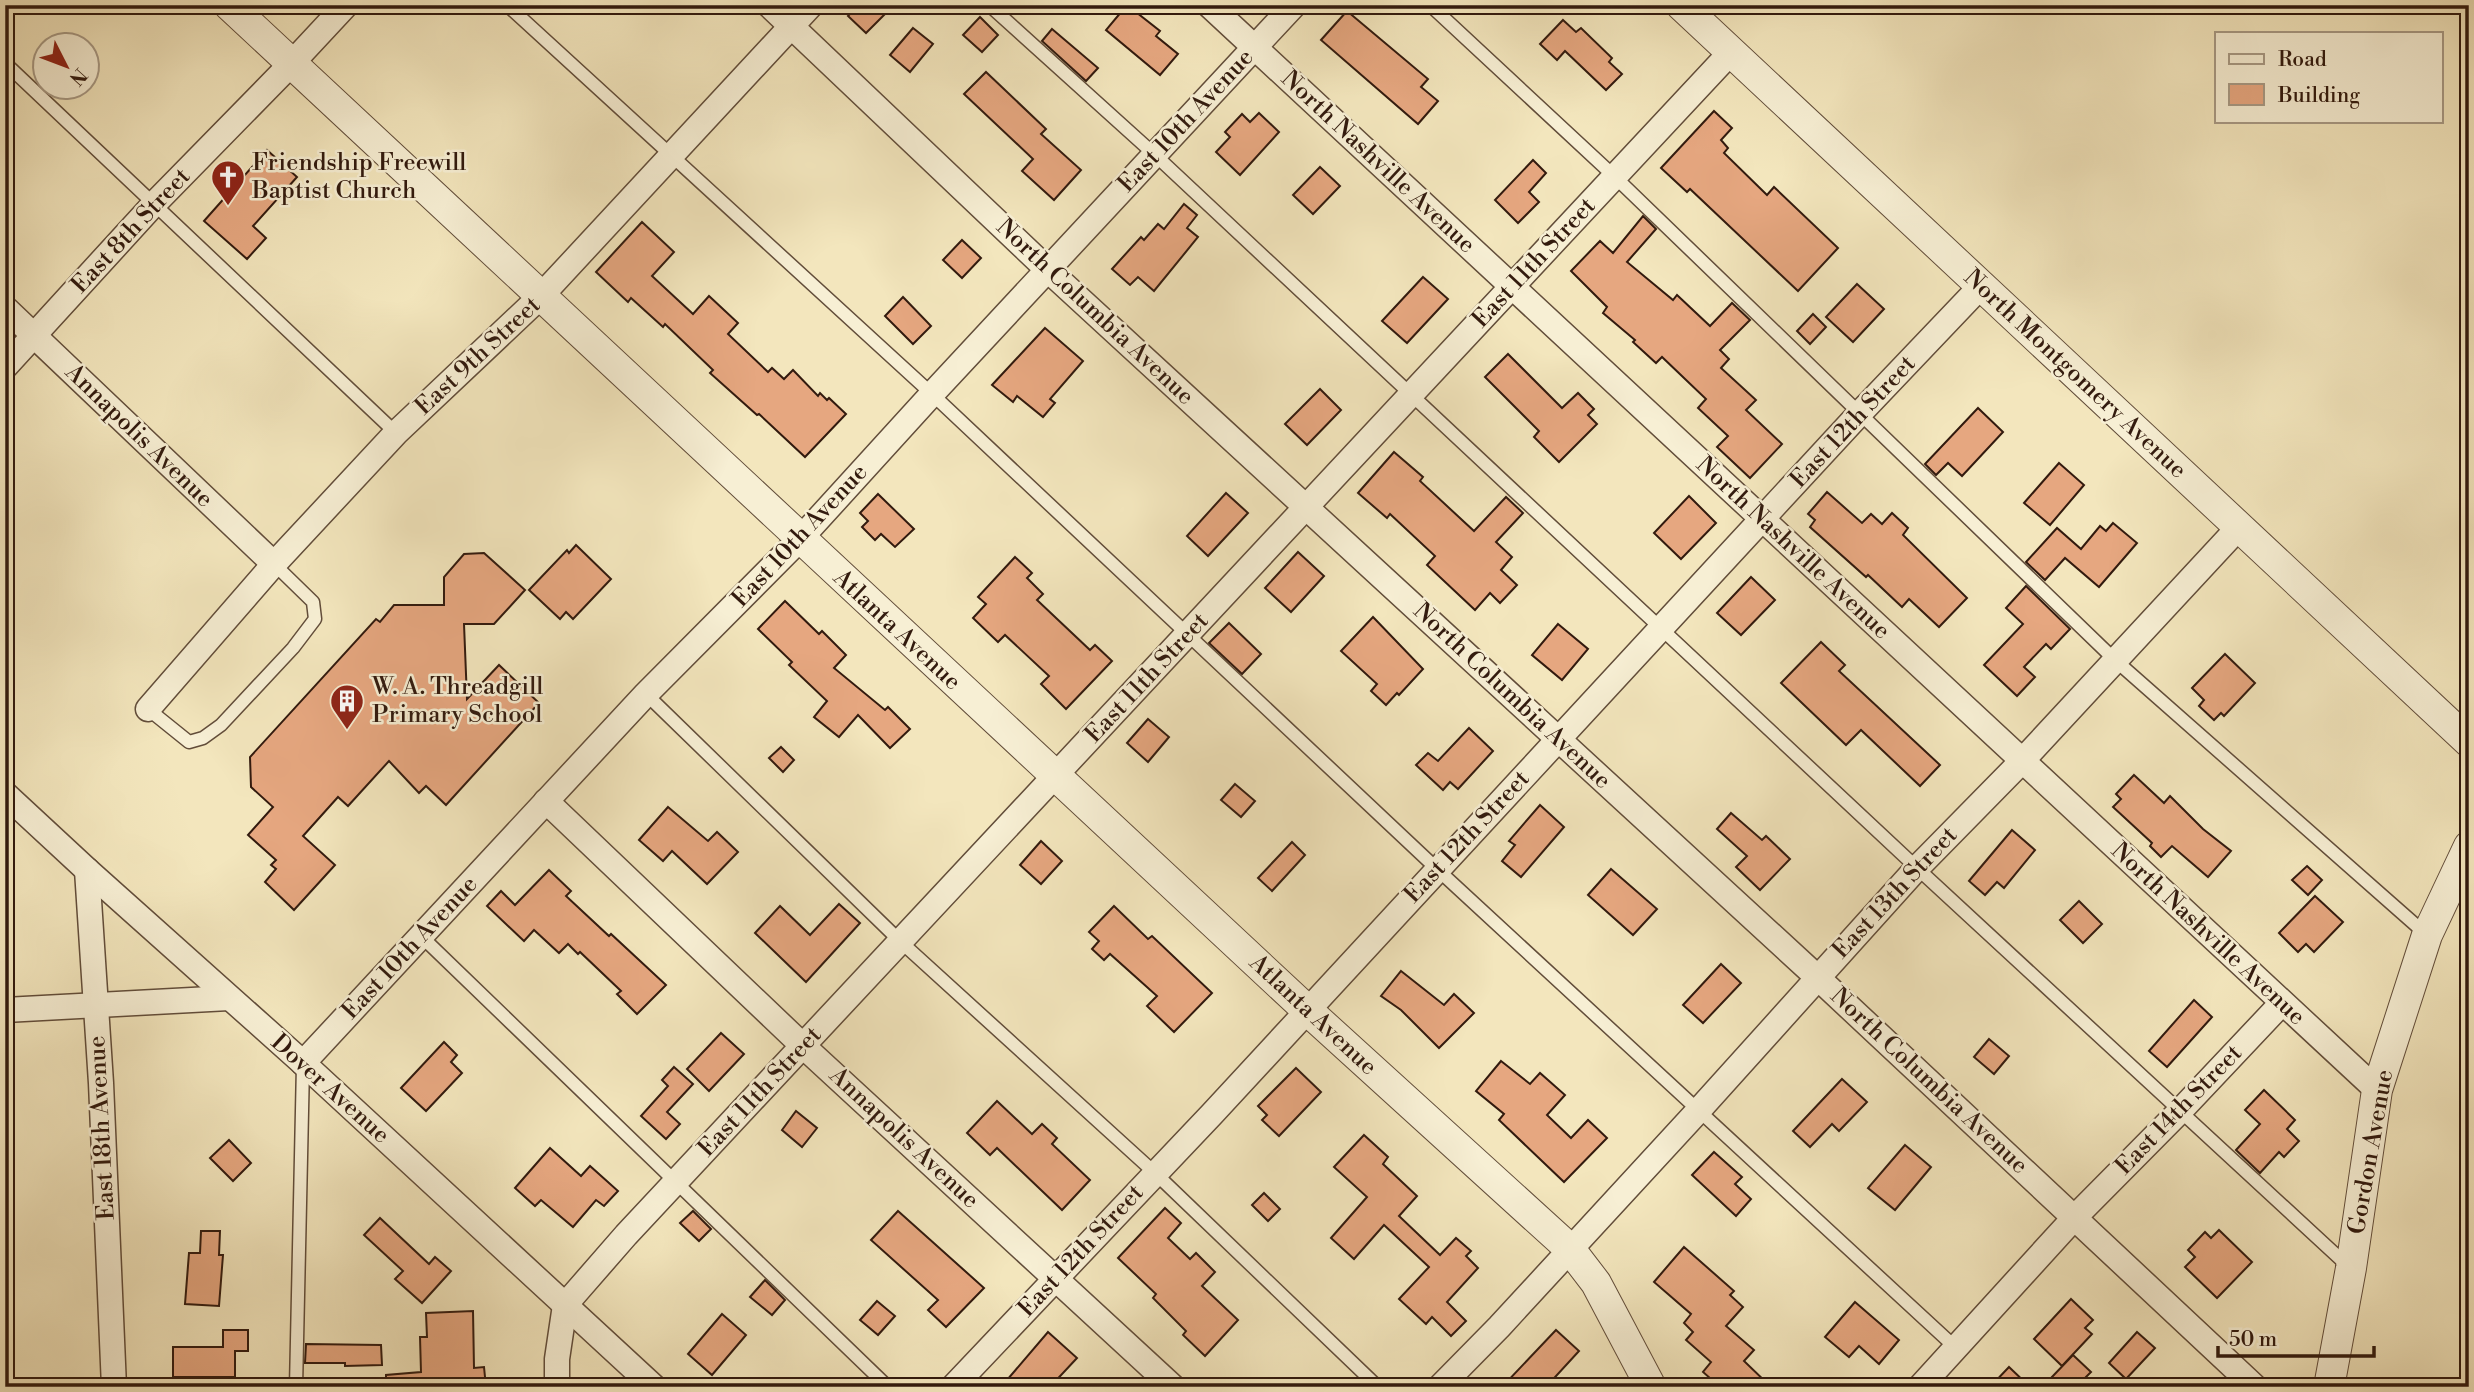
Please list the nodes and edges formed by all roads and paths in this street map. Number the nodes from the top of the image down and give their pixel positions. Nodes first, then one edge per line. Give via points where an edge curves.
1 (229, 5) edge
2 (346, 5) edge
3 (507, 5) edge
4 (769, 5) edge
5 (811, 5) edge
6 (989, 5) edge
7 (1209, 5) edge
8 (1294, 5) edge
9 (1430, 5) edge
10 (1681, 5) edge
11 (792, 26) junction
12 (1255, 48) junction
13 (1731, 52) junction
14 (292, 63) junction
15 (5, 64) edge
16 (1154, 154) junction
17 (671, 157) junction
18 (1615, 177) junction
19 (154, 204) junction
20 (1048, 270) junction
21 (1512, 286) junction
22 (1981, 286) junction
23 (540, 297) junction
24 (5, 308) edge
25 (34, 336) junction
26 (5, 367) edge
27 (932, 394) junction
28 (1410, 394) junction
29 (1860, 413) junction
30 (396, 432) junction
31 (1307, 507) junction
32 (1762, 521) junction
33 (2239, 526) junction
34 (800, 539) junction
35 (274, 564) junction
36 (1662, 628) junction
37 (1187, 635) junction
38 (2115, 660) junction
39 (646, 694) junction
40 (148, 709) joint
41 (1559, 739) junction
42 (2469, 743) edge
43 (2022, 761) junction
44 (1056, 777) junction
45 (5, 794) edge
46 (546, 801) junction
47 (2469, 846) edge
48 (1917, 868) junction
49 (1437, 869) junction
50 (87, 870) junction
51 (2427, 935) junction
52 (421, 936) junction
53 (901, 942) junction
54 (1817, 977) junction
55 (229, 998) junction
56 (2281, 1003) junction
57 (95, 1006) junction
58 (5, 1010) edge
59 (1307, 1010) junction
60 (802, 1045) junction
61 (303, 1063) junction
62 (2377, 1090) junction
63 (2181, 1110) junction
64 (1698, 1111) junction
65 (1155, 1173) junction
66 (675, 1183) junction
67 (2075, 1217) junction
68 (1570, 1250) junction
69 (2351, 1268) junction
70 (1056, 1278) junction
71 (565, 1305) junction
72 (1956, 1348) junction
73 (114, 1387) edge
74 (296, 1387) edge
75 (556, 1387) edge
76 (654, 1387) edge
77 (888, 1387) edge
78 (953, 1387) edge
79 (1172, 1387) edge
80 (1378, 1387) edge
81 (1440, 1387) edge
82 (1650, 1387) edge
83 (1920, 1387) edge
84 (2255, 1387) edge
85 (2329, 1387) edge

1 - 14 street, Atlanta Avenue
2 - 14 street, East 8th Street
3 - 17 lane
4 - 11 street, North Columbia Avenue
5 - 11 street, East 9th Street
6 - 16 lane
7 - 12 street, North Nashville Avenue
8 - 12 street, East 10th Avenue
9 - 18 lane
10 - 13 street, North Montgomery Avenue
11 - 17 street, East 9th Street
11 - 20 street, North Columbia Avenue
12 - 16 street, East 10th Avenue
12 - 21 street, North Nashville Avenue
13 - 18 street, East 11th Street
13 - 22 street, North Montgomery Avenue
14 - 19 street, East 8th Street
14 - 23 street, Atlanta Avenue
15 - 19 lane
16 - 20 street, East 10th Avenue
16 - 28 lane
17 - 23 street, East 9th Street
17 - 27 lane
18 - 21 street, East 11th Street
18 - 29 lane
19 - 25 street, East 8th Street
19 - 30 lane
20 - 27 street, East 10th Avenue
20 - 31 street, North Columbia Avenue
21 - 28 street, East 11th Street
21 - 32 street, North Nashville Avenue
22 - 29 street, East 12th Street
22 - 33 street, North Montgomery Avenue
23 - 30 street, East 9th Street
23 - 34 street, Atlanta Avenue
24 - 25 street, Annapolis Avenue
25 - 26 street, East 8th Street
25 - 35 street, Annapolis Avenue
27 - 34 street, East 10th Avenue
27 - 37 lane
28 - 31 street, East 11th Street
28 - 36 lane
29 - 32 street, East 12th Street
29 - 38 lane
30 - 35 street, East 9th Street
31 - 37 street, East 11th Street
31 - 41 street, North Columbia Avenue
32 - 36 street, East 12th Street
32 - 43 street, North Nashville Avenue
33 - 38 street, East 13th Street
33 - 42 street, North Montgomery Avenue
34 - 39 street, East 10th Avenue
34 - 44 street, Atlanta Avenue
35 - 40 street, East 9th Street
35 - 40 lane via 313,602 315,619 293,648 221,725 203,738 189,742
36 - 41 street, East 12th Street
36 - 48 lane
37 - 44 street, East 11th Street
37 - 49 lane
38 - 43 street, East 13th Street
38 - 51 lane
39 - 46 street, East 10th Avenue
39 - 53 lane
41 - 49 street, East 12th Street
41 - 54 street, North Columbia Avenue
43 - 48 street, East 13th Street
43 - 56 street, North Nashville Avenue
44 - 53 street, East 11th Street
44 - 59 street, Atlanta Avenue
45 - 50 street, Dover Avenue
46 - 52 street, East 10th Avenue
46 - 60 street, Annapolis Avenue
47 - 51 street, Gordon Avenue
48 - 54 street, East 13th Street
48 - 63 lane
49 - 59 street, East 12th Street
49 - 64 lane
50 - 55 street, Dover Avenue
50 - 57 street, East 18th Avenue
51 - 62 street, Gordon Avenue
52 - 61 street, East 10th Avenue
52 - 66 lane
53 - 60 street, East 11th Street
53 - 65 lane
54 - 64 street, East 13th Street
54 - 67 street, North Columbia Avenue
55 - 57 street
55 - 61 street, Dover Avenue
56 - 62 street, North Nashville Avenue
56 - 63 street, East 14th Street
57 - 58 street
57 - 73 street, East 18th Avenue
59 - 65 street, East 12th Street
59 - 68 street, Atlanta Avenue
60 - 66 street, East 11th Street
60 - 70 street, Annapolis Avenue
61 - 71 street, Dover Avenue
61 - 74 lane
62 - 69 street, Gordon Avenue
63 - 67 street, East 14th Street
63 - 69 lane
64 - 68 street, East 13th Street
64 - 72 lane
65 - 70 street, East 12th Street
65 - 80 lane
66 - 71 street, East 11th Street
66 - 77 lane
67 - 72 street, East 14th Street
67 - 84 street, North Columbia Avenue
68 - 81 street, East 13th Street
68 - 82 street via 1596,1283
69 - 85 street, Gordon Avenue
70 - 78 street, East 12th Street
70 - 79 street, Annapolis Avenue
71 - 75 street
71 - 76 street, Dover Avenue
72 - 83 street, East 14th Street

